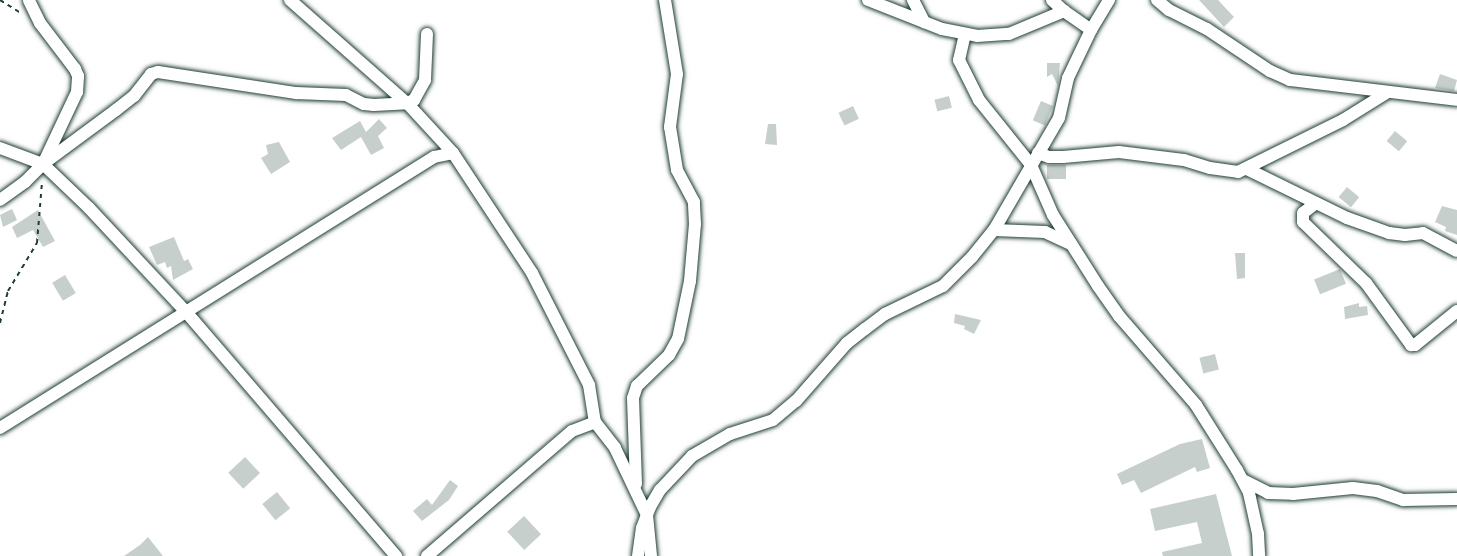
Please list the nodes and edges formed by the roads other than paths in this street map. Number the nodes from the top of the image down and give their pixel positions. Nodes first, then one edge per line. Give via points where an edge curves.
1 (29, 0) edge
2 (290, 0) edge
3 (665, 0) edge
4 (868, 0) edge
5 (913, 0) edge
6 (1052, 0) edge
7 (1109, 0) edge
8 (1157, 0) edge
9 (1064, 11) junction
10 (924, 22) junction
11 (1091, 30) junction
12 (427, 34) dead end
13 (966, 34) junction
14 (1388, 92) junction
15 (1457, 100) edge
16 (407, 103) junction
17 (0, 147) edge
18 (453, 153) junction
19 (1038, 153) junction
20 (43, 164) junction
21 (1032, 165) junction
22 (1247, 169) junction
23 (0, 200) edge
24 (1316, 203) junction
25 (994, 230) junction
26 (1072, 245) junction
27 (1457, 251) edge
28 (1457, 311) edge
29 (186, 312) junction
30 (595, 422) junction
31 (0, 428) edge
32 (1242, 479) junction
33 (639, 496) junction
34 (1457, 499) edge
35 (647, 515) junction
36 (396, 556) edge
37 (427, 556) edge
38 (638, 556) edge
39 (651, 556) edge
40 (1259, 556) edge

1 - 20 street via 40,23 75,69 78,82
2 - 16 street
3 - 33 street via 677,74 670,127 677,170 694,202 695,224 690,280 678,339 669,355 637,386 633,398 634,469
4 - 10 street
5 - 10 street
6 - 9 street
7 - 11 street
8 - 14 street via 1290,80
9 - 11 street
9 - 13 street via 1009,34
10 - 13 street
11 - 19 street via 1068,78 1059,118
12 - 16 street via 425,80 414,100
13 - 21 street via 958,58 960,65 979,100
14 - 15 street
14 - 22 street via 1343,120 1289,144
16 - 18 street
16 - 20 street via 364,104 346,95 297,93 158,72 134,96
17 - 20 street
18 - 29 street via 434,157
18 - 30 street via 532,273 589,385
19 - 21 street
19 - 22 street via 1063,157 1119,152 1184,160 1231,173
20 - 23 street
20 - 29 street
21 - 25 street
21 - 26 street via 1053,215
22 - 24 street
24 - 27 street via 1389,233 1423,233
24 - 28 street via 1303,213 1303,222 1366,283 1411,345
25 - 26 street via 1045,232
25 - 35 street via 942,286 885,314 847,343 796,401 773,420 729,434 692,456 660,490
26 - 32 street via 1119,316 1196,405
29 - 31 street
29 - 36 street
30 - 33 street via 615,448
30 - 37 street via 572,431
32 - 34 street via 1268,493 1353,488 1377,490 1403,500
32 - 40 street via 1249,493
33 - 35 street
35 - 38 street
35 - 39 street

